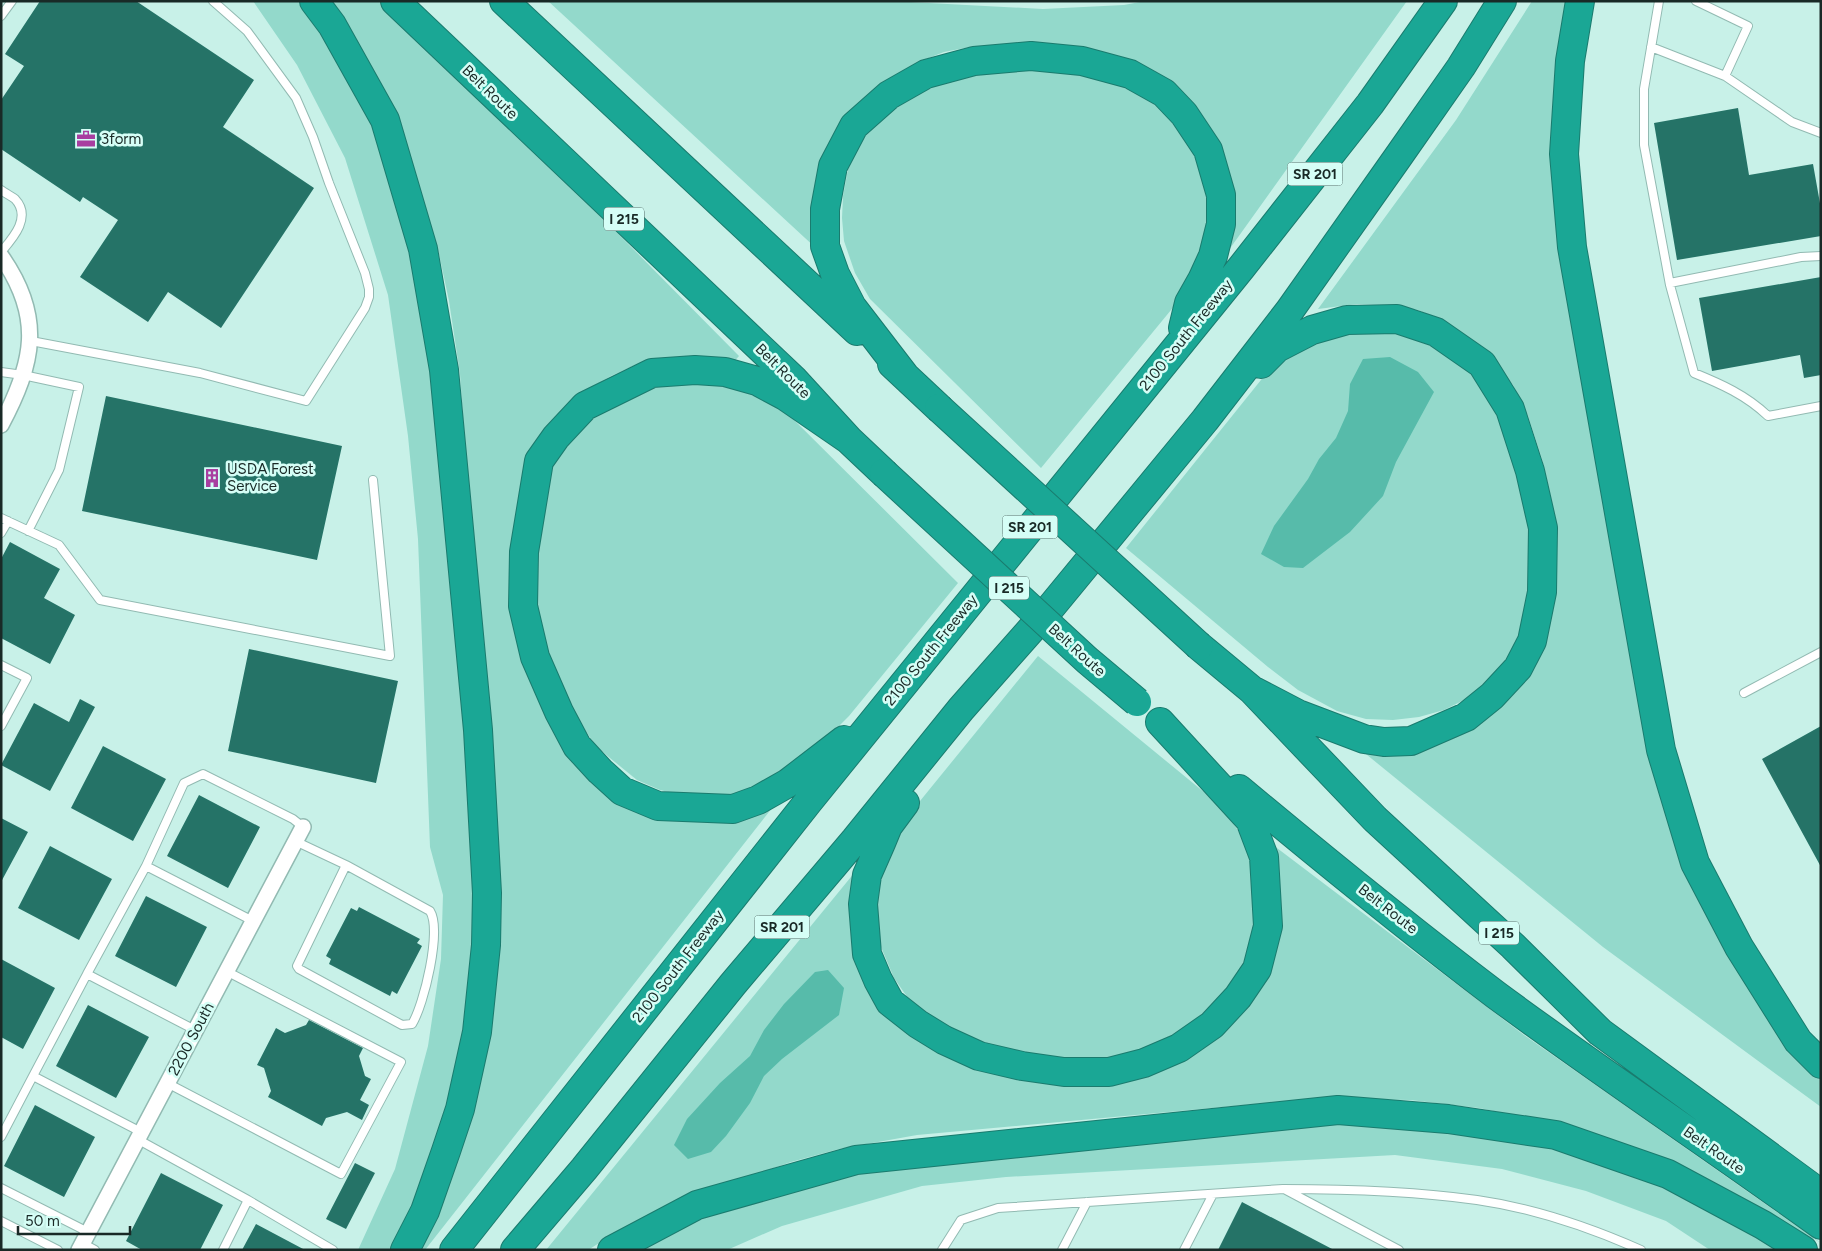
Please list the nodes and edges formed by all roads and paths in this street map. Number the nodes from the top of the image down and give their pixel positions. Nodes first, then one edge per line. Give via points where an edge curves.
1 (12, 1) edge
2 (213, 1) edge
3 (314, 1) edge
4 (395, 1) edge
5 (504, 1) edge
6 (1443, 1) edge
7 (1502, 1) edge
8 (1580, 1) edge
9 (1659, 1) edge
10 (1696, 1) edge
11 (1, 16) edge
12 (1651, 47) junction
13 (1725, 76) junction
14 (1821, 133) edge
15 (1, 190) edge
16 (1, 252) edge
17 (1, 256) edge
18 (1821, 256) edge
19 (1670, 283) junction
20 (31, 341) junction
21 (1180, 342) junction
22 (1, 372) edge
23 (23, 375) junction
24 (905, 376) junction
25 (1821, 406) edge
26 (3, 418) edge
27 (1205, 420) junction
28 (849, 440) junction
29 (373, 480) dead end
30 (4, 519) edge
31 (28, 531) junction
32 (1, 533) edge
33 (1051, 607) junction
34 (1821, 652) edge
35 (1, 665) edge
36 (1252, 690) junction
37 (1744, 693) dead end
38 (880, 713) junction
39 (1160, 722) junction
40 (1, 726) edge
41 (299, 834) junction
42 (346, 865) junction
43 (146, 866) junction
44 (253, 921) junction
45 (226, 971) junction
46 (87, 974) junction
47 (195, 1030) junction
48 (1821, 1064) edge
49 (33, 1076) junction
50 (167, 1083) junction
51 (139, 1136) junction
52 (1, 1137) edge
53 (1, 1188) edge
54 (1283, 1189) junction
55 (1213, 1194) junction
56 (1821, 1194) edge
57 (248, 1200) junction
58 (1087, 1202) junction
59 (1, 1220) edge
60 (1821, 1225) edge
61 (86, 1244) edge
62 (58, 1250) edge
63 (223, 1250) edge
64 (333, 1250) edge
65 (405, 1250) edge
66 (454, 1250) edge
67 (515, 1250) edge
68 (612, 1250) edge
69 (942, 1250) edge
70 (1062, 1250) edge
71 (1184, 1250) edge
72 (1399, 1250) edge
73 (1641, 1250) edge
74 (1803, 1250) edge

1 - 11 lane
2 - 20 lane via 247,31 296,98 365,273 369,289 365,308 306,401 200,374
3 - 65 highway via 332,25 385,120 423,250 444,370 478,730 487,893 486,945 477,1032 460,1109 425,1211
4 - 28 highway, Belt Route / I 215 via 794,380
5 - 24 highway, Belt Route / I 215
6 - 21 highway, 2100 South Freeway / SR 201 via 1364,111
7 - 27 highway, SR 201 via 1461,67 1290,310
8 - 48 highway via 1570,61 1564,154 1572,247 1661,750 1695,863 1739,947 1783,1018 1798,1041
9 - 12 lane
10 - 13 lane via 1748,26
12 - 13 lane
12 - 19 lane via 1644,89 1644,145
13 - 14 lane via 1792,122
15 - 16 lane via 16,200 23,214 20,226
17 - 20 street via 19,285 26,305
18 - 19 lane via 1801,257
19 - 25 lane via 1694,373 1731,388 1768,416
20 - 23 street
21 - 24 highway via 1189,303 1213,256 1221,224 1220,196 1208,150 1184,114 1164,93 1130,74 1082,61 1031,56 974,60 926,74 889,95 854,126 833,166 825,209 825,246 834,274 852,307
21 - 38 highway, 2100 South Freeway / SR 201
22 - 23 lane
23 - 26 street via 16,397
23 - 31 lane via 79,387 59,470
24 - 36 highway, Belt Route / I 215, bridge via 1199,646
27 - 33 highway, SR 201
27 - 36 highway via 1277,348 1312,330 1347,320 1397,319 1436,332 1482,364 1510,409 1530,471 1543,528 1542,592 1532,641 1518,668 1492,696 1466,717 1411,741 1384,742 1336,729
28 - 38 highway via 785,396 757,381 725,372 652,373 585,406 539,461 524,552 523,606 535,657 578,746 622,791 658,806 733,809 758,800 788,783
28 - 39 highway, Belt Route / I 215, bridge via 1087,660
29 - 31 lane via 390,656 100,600 59,545
30 - 31 lane
30 - 32 lane
33 - 39 highway via 888,826 867,875 863,904 868,954 890,1002 944,1040 979,1056 1064,1072 1109,1072 1144,1062 1180,1048 1212,1025 1238,998 1257,968 1268,926 1264,857 1250,820
33 - 67 highway, SR 201 via 960,709
34 - 37 lane
35 - 40 lane via 27,678
36 - 56 highway, Belt Route / I 215 via 1375,819 1513,946 1600,1032
38 - 66 highway, 2100 South Freeway / SR 201
39 - 60 highway, Belt Route / I 215 via 1366,892 1496,994
41 - 42 lane
41 - 43 lane via 293,819 204,774 184,783
41 - 44 street, 2200 South
42 - 42 lane via 297,966 402,1025 412,1024 425,990 434,917 430,911
43 - 44 lane
43 - 46 lane
44 - 45 street, 2200 South
45 - 47 street, 2200 South
45 - 50 lane via 401,1062 341,1174
46 - 47 lane
46 - 49 lane
47 - 50 street, 2200 South
49 - 51 lane
49 - 52 lane
50 - 51 street, 2200 South
51 - 57 lane
51 - 61 street, 2200 South
53 - 61 lane
54 - 55 lane
54 - 72 lane
54 - 73 lane via 1330,1189 1479,1200 1570,1223
55 - 58 lane
55 - 71 lane
57 - 63 lane
57 - 64 lane
58 - 69 lane via 998,1208 961,1220
58 - 70 lane
59 - 62 lane
68 - 74 highway via 698,1205 856,1160 1338,1110 1448,1119 1556,1135 1668,1174

